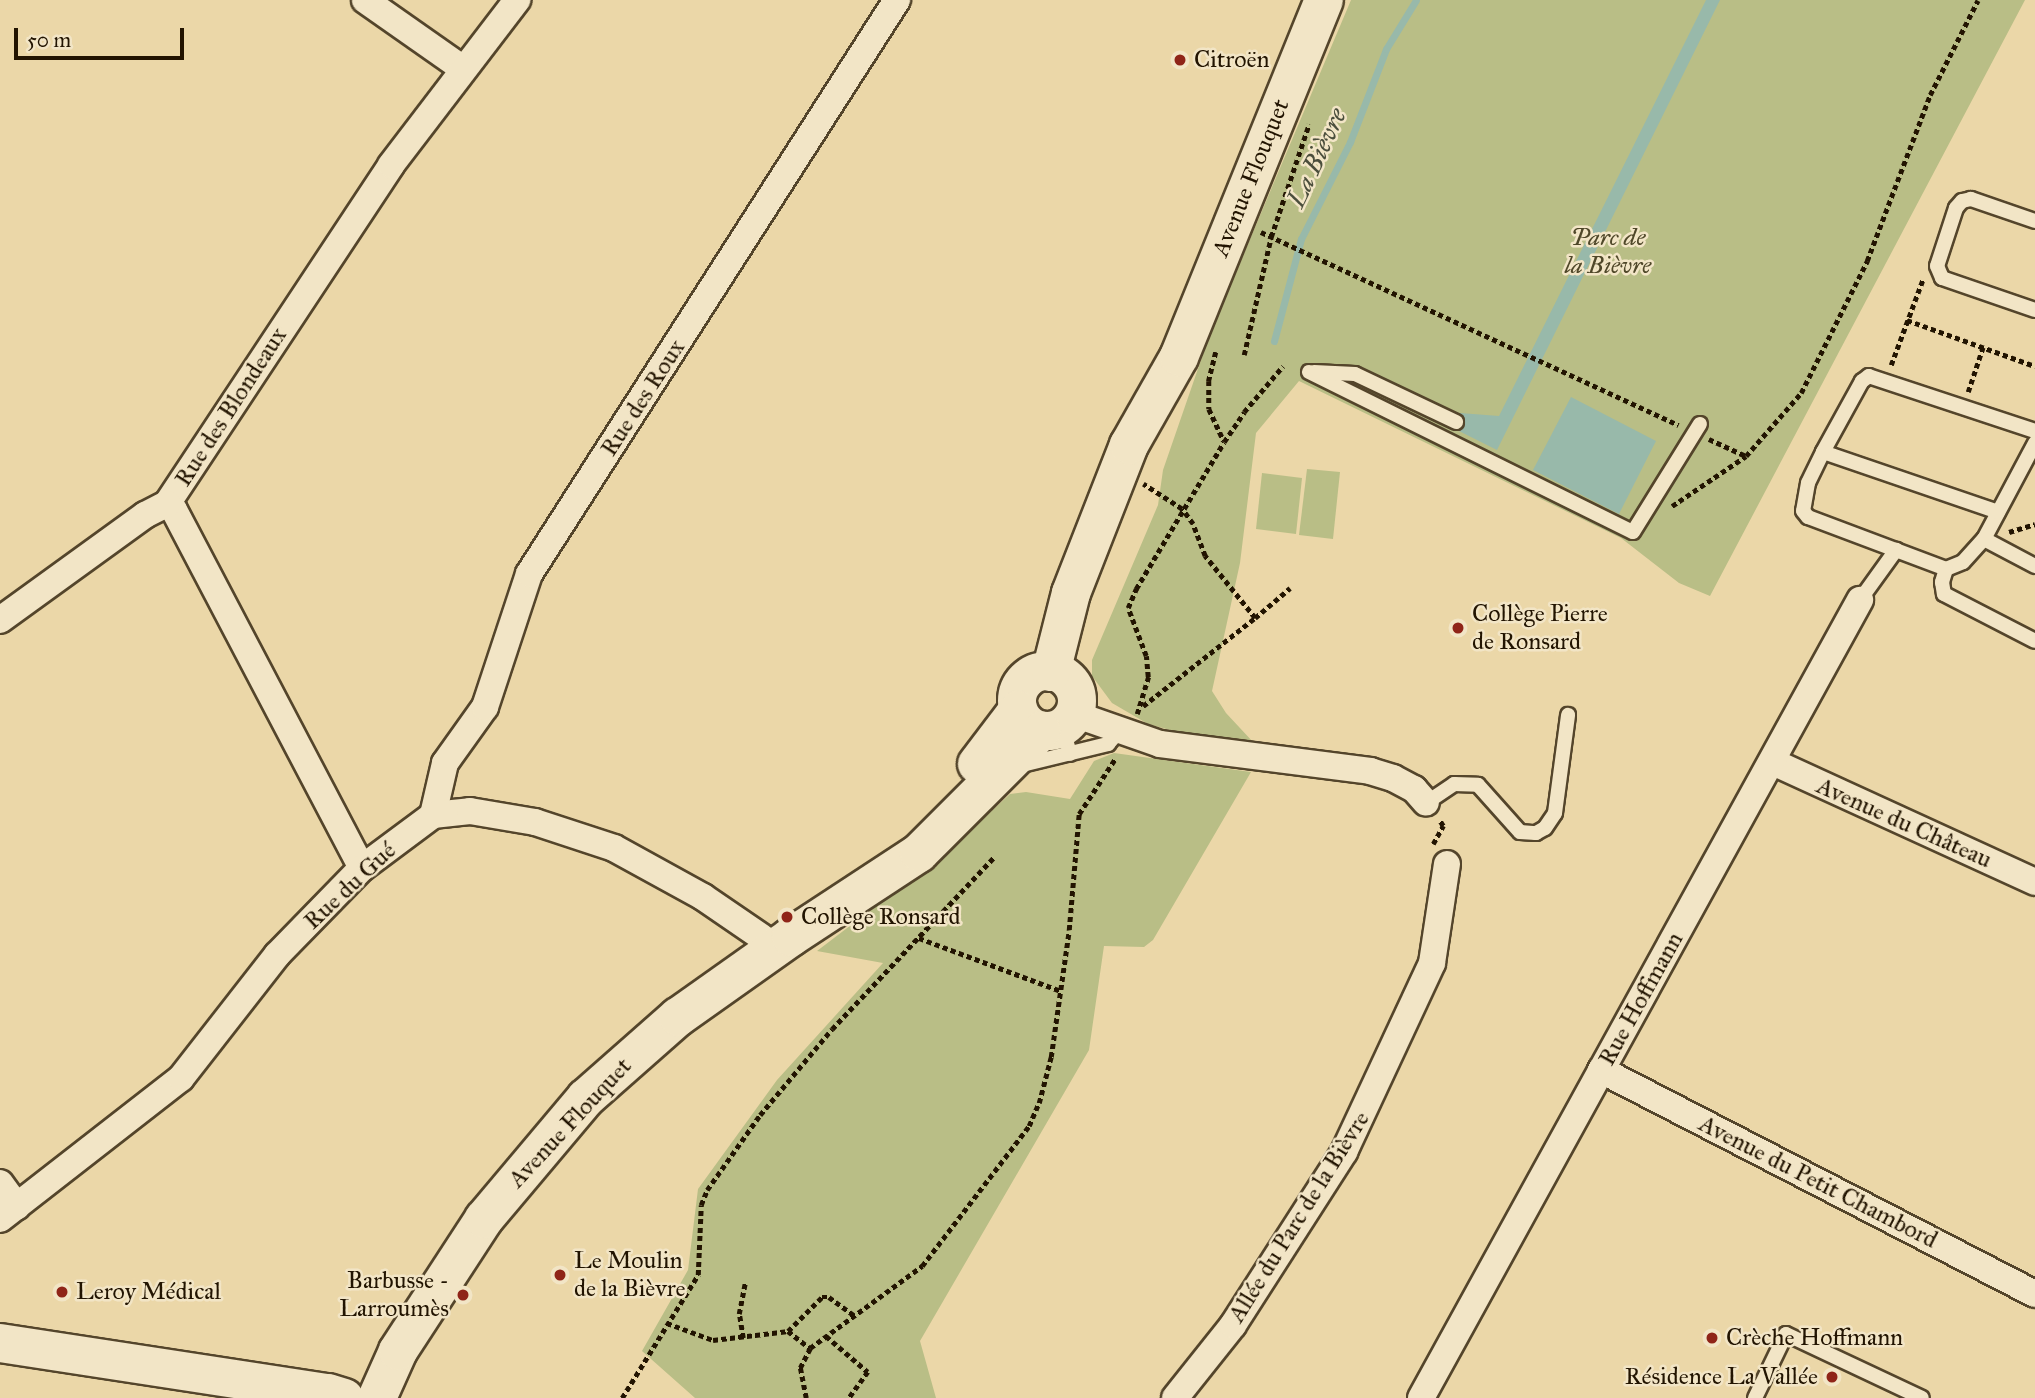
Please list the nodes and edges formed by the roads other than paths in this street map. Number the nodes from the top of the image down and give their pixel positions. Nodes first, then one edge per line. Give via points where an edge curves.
1 (365, 0) edge
2 (517, 0) edge
3 (897, 0) edge
4 (1324, 0) edge
5 (463, 69) junction
6 (2035, 221) edge
7 (2035, 310) edge
8 (1178, 357) junction
9 (1456, 422) dead end
10 (1698, 428) road end
11 (2035, 431) edge
12 (2035, 443) edge
13 (1823, 452) junction
14 (167, 505) junction
15 (1998, 512) junction
16 (1983, 539) junction
17 (1895, 550) junction
18 (2035, 566) edge
19 (1947, 569) junction
20 (1860, 600) joint
21 (0, 620) edge
22 (2035, 641) edge
23 (1055, 713) junction
24 (1568, 715) dead end
25 (1123, 731) junction
26 (1773, 762) junction
27 (1426, 803) joint
28 (433, 815) junction
29 (1447, 864) road end
30 (362, 868) junction
31 (2035, 882) edge
32 (830, 910) junction
33 (776, 947) junction
34 (1601, 1070) junction
35 (0, 1183) edge
36 (9, 1212) edge
37 (2035, 1294) edge
38 (0, 1343) edge
39 (1900, 1393) edge
40 (344, 1398) edge
41 (377, 1398) edge
42 (1175, 1398) edge
43 (1420, 1398) edge
44 (1755, 1398) edge
45 (1922, 1398) edge

1 - 5 street
2 - 5 street, Rue des Blondeaux
3 - 28 street, Rue des Roux via 529,574 485,707 445,763
4 - 8 main road, Avenue Flouquet
5 - 14 street, Rue des Blondeaux via 391,165
6 - 7 lane via 1971,199 1962,201 1937,273
8 - 23 main road, Avenue Flouquet via 1162,420
8 - 23 main road, Avenue Flouquet via 1120,469 1071,593
9 - 10 lane via 1354,374 1308,372 1633,532
11 - 13 lane via 1869,376 1861,381
12 - 15 lane
13 - 15 lane
13 - 17 lane via 1802,504 1808,517
14 - 21 street via 145,515
14 - 30 street, Rue des Blondeaux via 174,510
15 - 16 lane
16 - 18 lane
16 - 19 lane via 1963,562
17 - 19 lane
17 - 20 lane
19 - 22 lane via 1944,594
20 - 26 street, Rue Hoffmann
23 - 25 street
23 - 25 lane via 1108,744
23 - 32 main road, Avenue Flouquet
23 - 32 main road, Avenue Flouquet via 919,853
24 - 27 lane via 1555,813 1545,828 1536,833 1520,832 1478,785 1454,785
25 - 27 street via 1189,749 1370,771 1414,789
26 - 31 street, Avenue du Château
26 - 34 street, Rue Hoffmann
28 - 30 street, Rue du Gué
28 - 33 street via 470,811 535,822 614,848 703,897
29 - 42 street, Allée du Parc de la Bièvre via 1433,963 1344,1152 1233,1325
30 - 36 street, Rue du Gué via 277,955 181,1078
32 - 33 main road, Avenue Flouquet
33 - 41 main road, Avenue Flouquet via 678,1017 586,1098 484,1219 397,1350
34 - 37 street, Avenue du Petit Chambord
34 - 43 street, Rue Hoffmann
35 - 36 street
38 - 40 main road
39 - 44 lane via 1786,1334
39 - 45 lane

